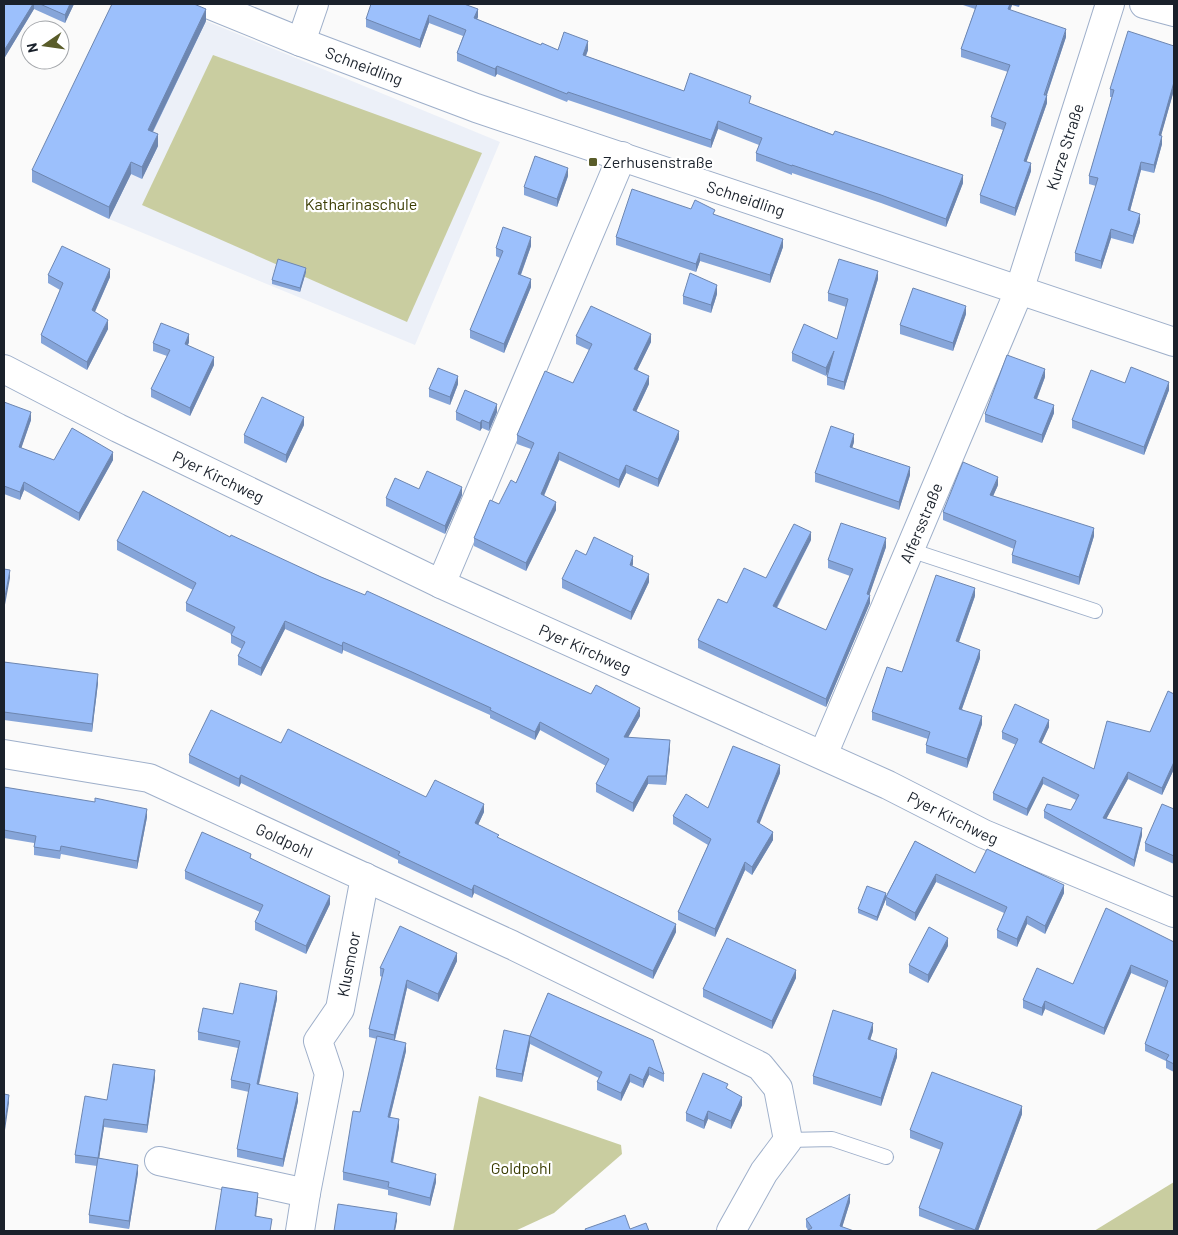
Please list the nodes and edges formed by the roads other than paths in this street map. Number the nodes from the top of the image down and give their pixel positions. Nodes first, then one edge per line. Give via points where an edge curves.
1 (208, 4) edge
2 (314, 4) edge
3 (1110, 4) edge
4 (1144, 4) edge
5 (1174, 12) edge
6 (301, 42) junction
7 (622, 156) junction
8 (1019, 291) junction
9 (1174, 342) edge
10 (4, 369) edge
11 (910, 550) junction
12 (441, 584) junction
13 (1095, 611) dead end
14 (4, 754) edge
15 (823, 755) junction
16 (365, 877) junction
17 (1174, 914) edge
18 (788, 1140) junction
19 (886, 1156) dead end
20 (159, 1161) dead end
21 (306, 1193) junction
22 (300, 1231) edge
23 (731, 1231) edge

1 - 6 street, Schneidling
2 - 6 street
3 - 8 street, Kurze Straße
4 - 5 street
6 - 7 street, Schneidling via 476,108
7 - 8 street, Schneidling
7 - 12 street
8 - 9 street, Schneidling
8 - 11 street, Alfersstraße
10 - 12 street, Pyer Kirchweg via 127,433
11 - 13 lane
11 - 15 street, Alfersstraße
12 - 15 street, Pyer Kirchweg
14 - 16 street, Goldpohl via 149,778
15 - 17 street, Pyer Kirchweg via 984,834
16 - 18 street, Goldpohl via 760,1066 778,1088
16 - 21 street, Klusmoor via 340,1009 318,1041 329,1074
18 - 19 lane via 832,1139
18 - 23 street via 764,1172
20 - 21 street
21 - 22 street, Klusmoor

